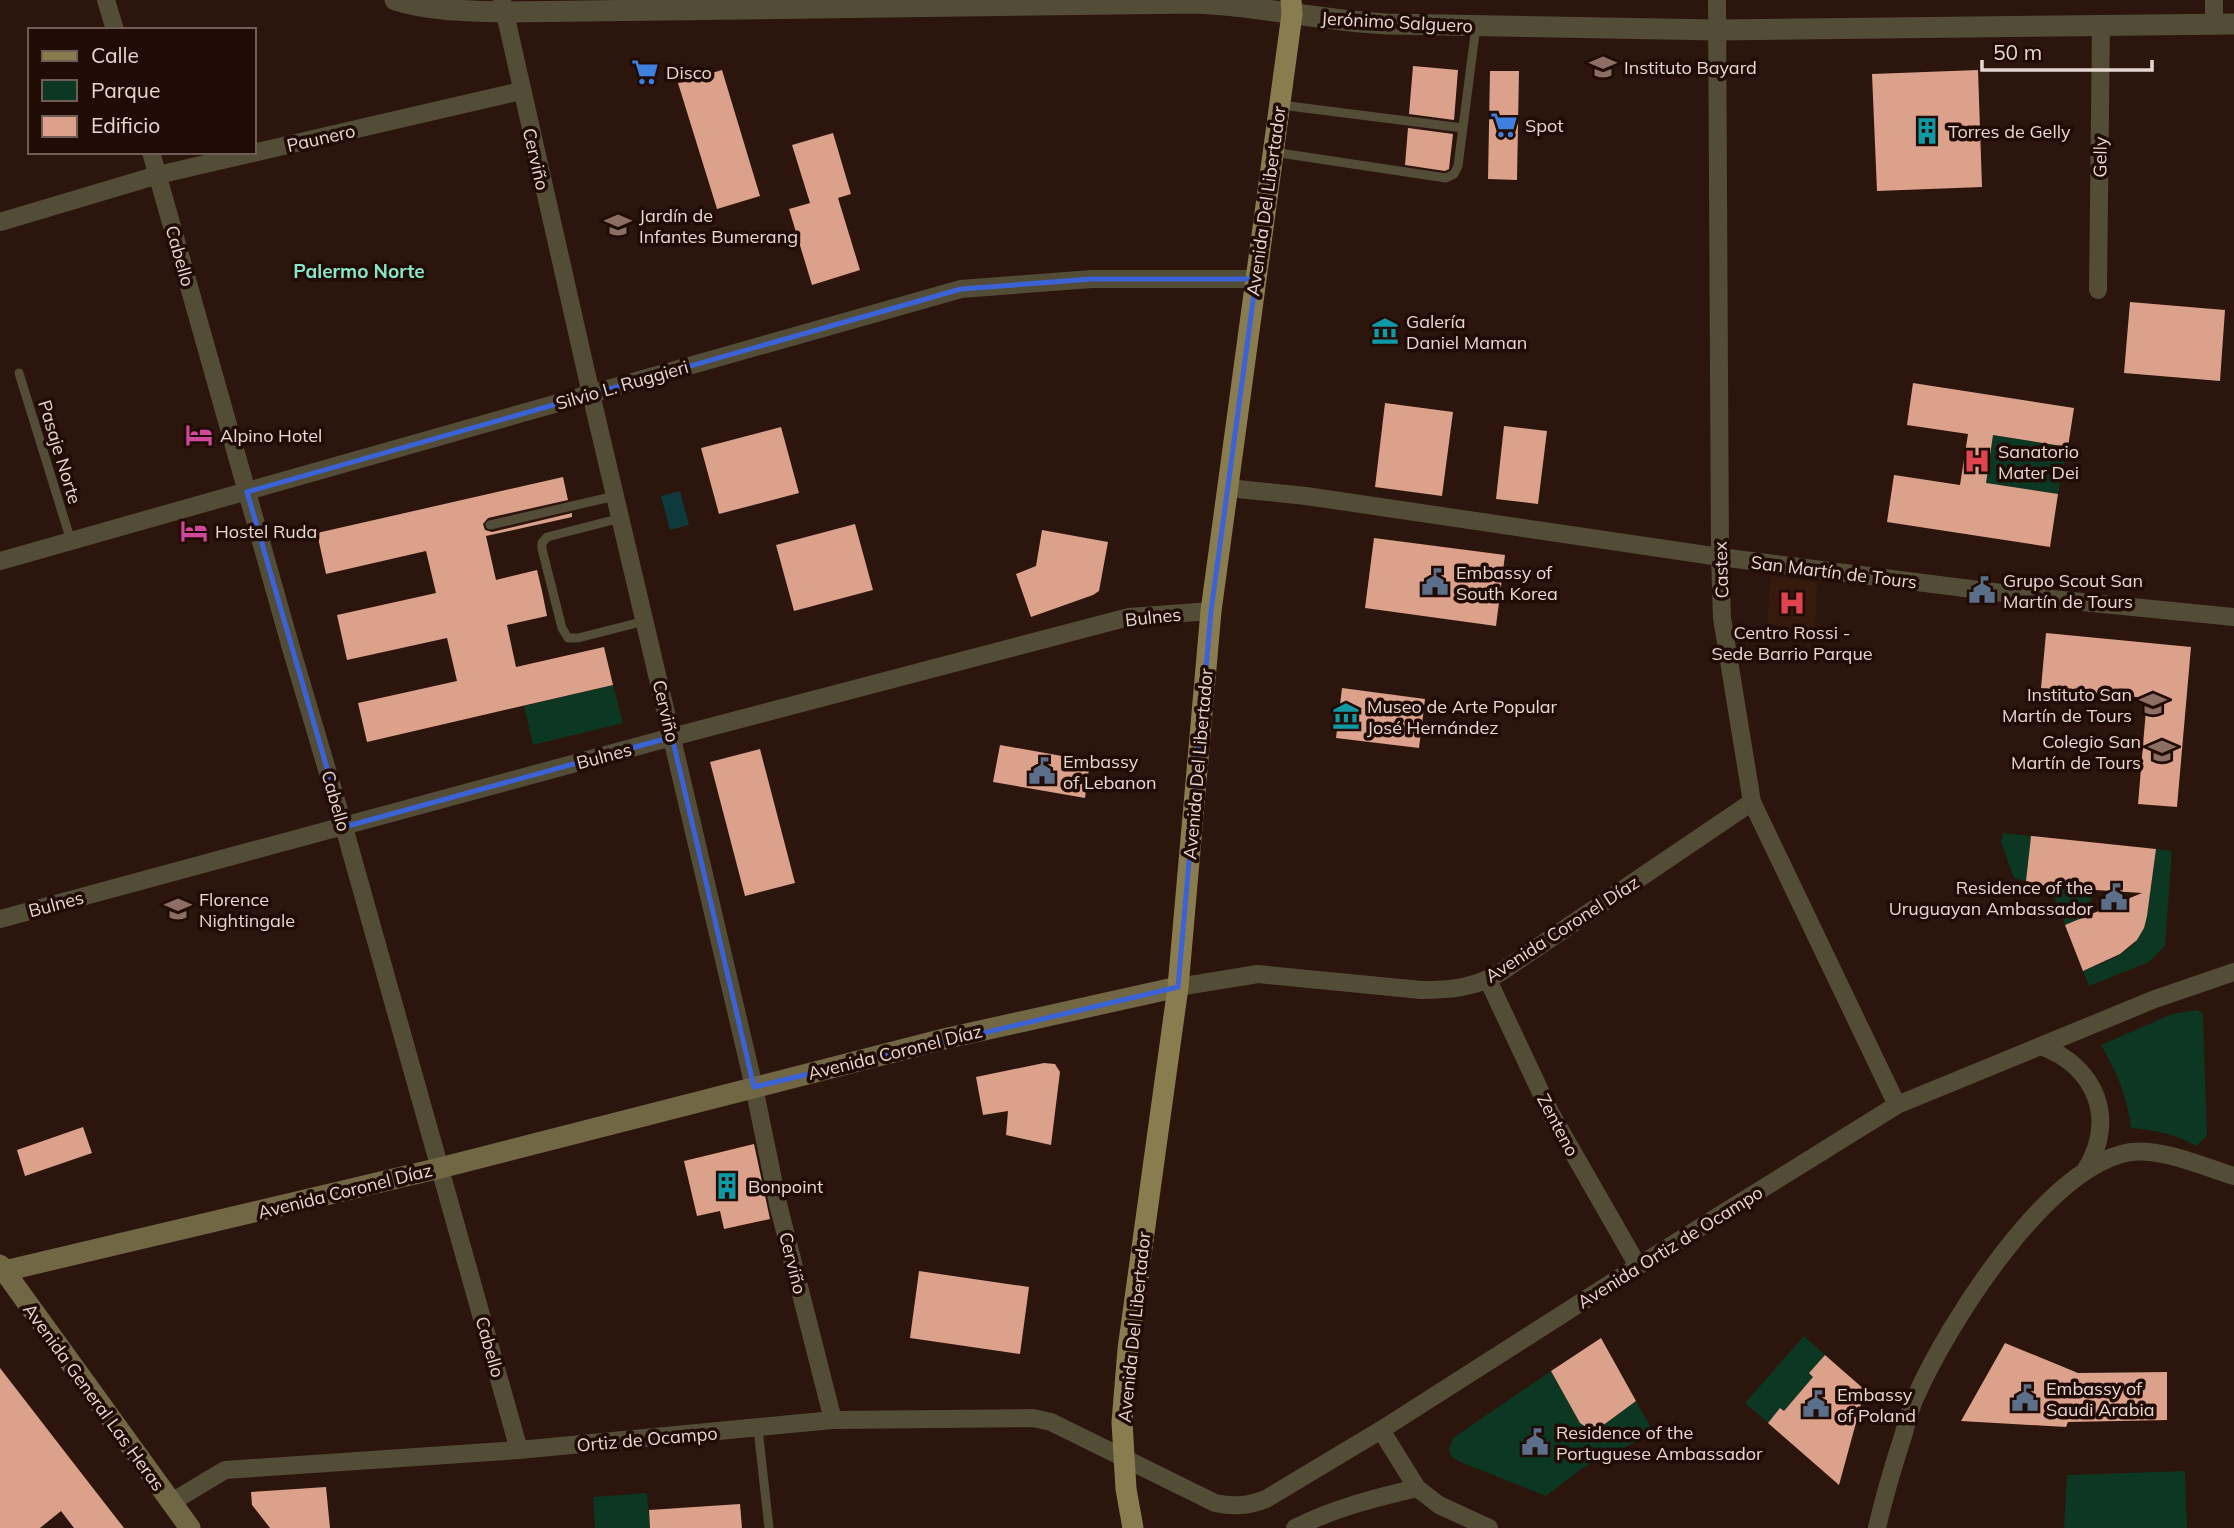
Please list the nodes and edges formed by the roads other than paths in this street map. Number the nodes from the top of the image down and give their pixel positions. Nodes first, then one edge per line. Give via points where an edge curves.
1 (106, 0) edge
2 (395, 0) edge
3 (1717, 0) edge
4 (2214, 0) edge
5 (880, 3) edge
6 (503, 6) edge
7 (1292, 7) edge
8 (2224, 24) edge
9 (2101, 25) junction
10 (1475, 26) junction
11 (114, 28) edge
12 (1718, 30) junction
13 (521, 91) junction
14 (1279, 105) junction
15 (1463, 128) junction
16 (256, 152) edge
17 (1273, 152) junction
18 (152, 154) edge
19 (249, 154) edge
20 (158, 175) junction
21 (0, 222) edge
22 (1256, 279) junction
23 (2098, 290) dead end
24 (19, 373) dead end
25 (591, 394) junction
26 (1228, 488) junction
27 (247, 492) junction
28 (615, 496) junction
29 (621, 518) junction
30 (491, 525) dead end
31 (71, 541) junction
32 (1720, 557) junction
33 (0, 561) edge
34 (1211, 611) junction
35 (2234, 617) edge
36 (645, 621) junction
37 (672, 737) junction
38 (1752, 802) junction
39 (344, 827) junction
40 (0, 919) edge
41 (2234, 972) edge
42 (1488, 980) junction
43 (1178, 987) junction
44 (2041, 1046) junction
45 (754, 1087) junction
46 (1897, 1105) junction
47 (440, 1168) junction
48 (2085, 1171) junction
49 (2234, 1176) edge
50 (1638, 1266) junction
51 (1, 1270) edge
52 (833, 1420) junction
53 (758, 1429) junction
54 (1381, 1430) junction
55 (519, 1450) junction
56 (1124, 1458) junction
57 (1417, 1488) junction
58 (170, 1503) junction
59 (190, 1528) edge
60 (769, 1528) edge
61 (1133, 1528) edge
62 (1295, 1528) edge
63 (1489, 1528) edge
64 (1877, 1528) edge

1 - 11 street
2 - 6 street, Jerónimo Salguero via 462,11
3 - 12 street, Castex
4 - 8 street
5 - 6 street, Jerónimo Salguero
5 - 7 street, Jerónimo Salguero
6 - 13 street, Cerviño
7 - 10 street, Jerónimo Salguero via 1355,22
7 - 14 main road, Avenida Del Libertador
8 - 9 street, Jerónimo Salguero
9 - 12 street, Jerónimo Salguero
9 - 23 street, Gelly
10 - 12 street, Jerónimo Salguero
10 - 15 lane
12 - 32 street, Castex
13 - 16 street, Paunero
13 - 25 street, Cerviño
14 - 15 lane
14 - 17 main road, Avenida Del Libertador
15 - 17 lane via 1458,166 1446,178
17 - 22 main road, Avenida Del Libertador
18 - 20 street, Cabello
19 - 20 street, Paunero
20 - 21 street, Paunero
20 - 27 street, Cabello
22 - 25 street, Silvio L. Ruggieri via 1092,279 961,289
22 - 26 main road, Avenida Del Libertador
24 - 31 lane, Pasaje Norte
25 - 27 street, Silvio L. Ruggieri
25 - 28 street, Cerviño
26 - 32 street, San Martín de Tours
26 - 34 main road, Avenida Del Libertador
27 - 31 street, Silvio L. Ruggieri
27 - 39 street, Cabello
28 - 29 street, Cerviño
28 - 30 lane
29 - 36 street, Cerviño
29 - 36 lane via 547,537 542,549 568,638
31 - 33 street, Silvio L. Ruggieri
32 - 35 street, San Martín de Tours
32 - 38 street, Castex via 1722,618
34 - 37 street, Bulnes via 1129,617
34 - 43 main road, Avenida Del Libertador
36 - 37 street, Cerviño
37 - 39 street, Bulnes
37 - 45 street, Cerviño
38 - 42 street, Avenida Coronel Díaz
38 - 46 street, Castex
39 - 40 street, Bulnes
39 - 47 street, Cabello
41 - 44 street, Avenida Ortiz de Ocampo
42 - 43 street, Avenida Coronel Díaz via 1456,989 1420,990 1258,974
42 - 50 street, Zenteno via 1551,1114
43 - 45 main road, Avenida Coronel Díaz
43 - 56 main road, Avenida Del Libertador via 1128,1349
44 - 46 street, Avenida Ortiz de Ocampo
44 - 48 street via 2080,1070 2096,1097 2099,1143
45 - 47 main road, Avenida Coronel Díaz
45 - 52 street, Cerviño via 778,1204
46 - 50 street, Avenida Ortiz de Ocampo
47 - 51 main road, Avenida Coronel Díaz
47 - 55 street, Cabello
48 - 49 street via 2114,1157 2152,1152
48 - 64 street via 2016,1237 1945,1339 1915,1396
50 - 54 street, Avenida Ortiz de Ocampo
51 - 58 main road, Avenida General Las Heras
52 - 53 street, Ortiz de Ocampo
52 - 56 street, Ortiz de Ocampo via 1033,1418 1051,1422
53 - 55 street, Ortiz de Ocampo
53 - 60 lane
54 - 56 street, Avenida Ortiz de Ocampo via 1252,1505 1215,1503
54 - 57 street
55 - 58 street, Ortiz de Ocampo via 225,1470
56 - 61 main road, Avenida Del Libertador
57 - 62 street via 1351,1504
57 - 63 street via 1439,1505
58 - 59 main road, Avenida General Las Heras

